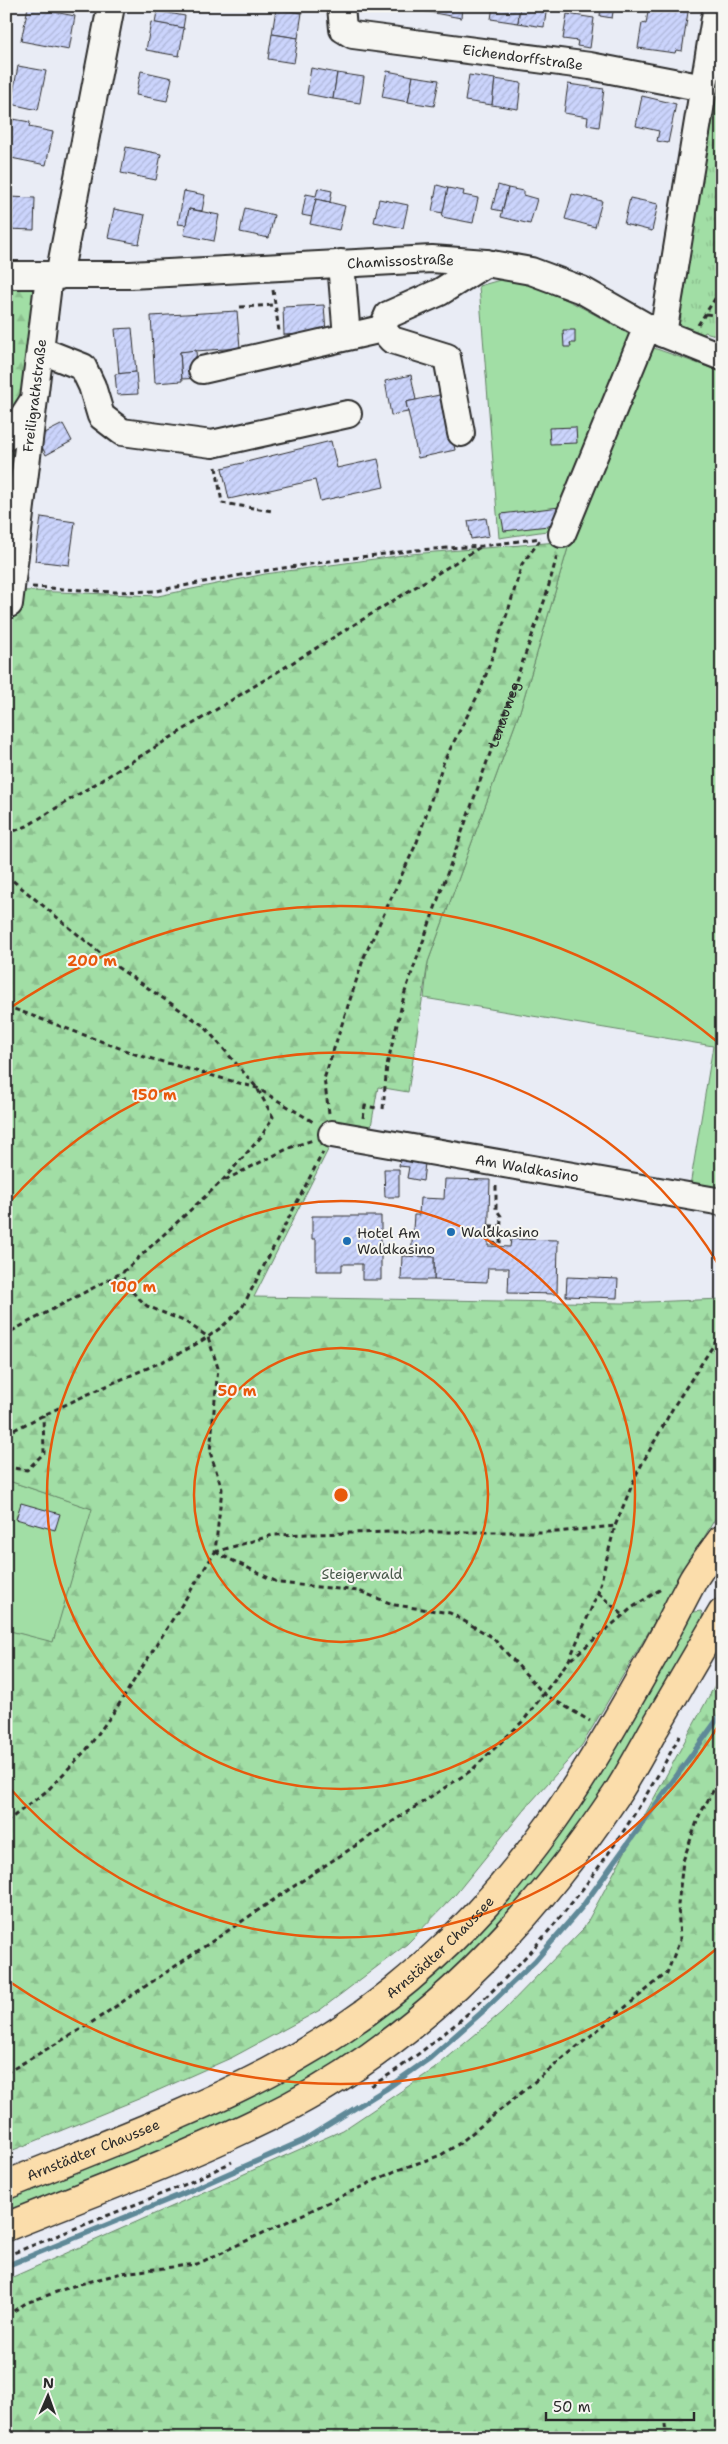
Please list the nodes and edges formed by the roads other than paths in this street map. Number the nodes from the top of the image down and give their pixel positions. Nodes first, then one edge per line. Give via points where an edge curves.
1 (111, 6) edge
2 (717, 6) edge
3 (342, 18) edge
4 (704, 88) junction
5 (341, 263) junction
6 (486, 263) junction
7 (6, 275) edge
8 (54, 276) junction
9 (346, 325) dead end
10 (382, 329) junction
11 (665, 335) junction
12 (40, 350) junction
13 (722, 357) edge
14 (202, 370) dead end
15 (34, 398) junction
16 (348, 414) dead end
17 (461, 433) dead end
18 (6, 437) edge
19 (552, 536) road end
20 (9, 604) dead end
21 (332, 1134) road end
22 (722, 1202) edge
23 (722, 1539) edge
24 (722, 1613) edge
25 (6, 2185) edge
26 (6, 2227) edge

1 - 8 street, Freiligrathstraße
2 - 4 street
3 - 4 street, Eichendorffstraße via 353,35 590,66
4 - 11 street
5 - 6 street, Chamissostraße via 432,259
5 - 8 street, Chamissostraße
5 - 9 street
6 - 10 street via 440,292 388,314
6 - 11 street, Chamissostraße via 531,271 582,290
7 - 8 street, Chamissostraße
8 - 12 street, Freiligrathstraße
10 - 14 street
10 - 17 street via 392,340 447,357
11 - 13 street, Chamissostraße
11 - 19 street
12 - 15 street, Freiligrathstraße
12 - 16 street via 83,367 100,416 122,432 212,444
15 - 18 street via 20,422
15 - 20 street, Freiligrathstraße
21 - 22 street, Am Waldkasino
23 - 25 main road, Arnstädter Chaussee via 694,1578 608,1732 549,1825 509,1879 445,1947 366,2012 269,2072 173,2117
24 - 26 main road via 617,1793 563,1871 512,1932 461,1983 408,2028 340,2076 291,2105 205,2148

